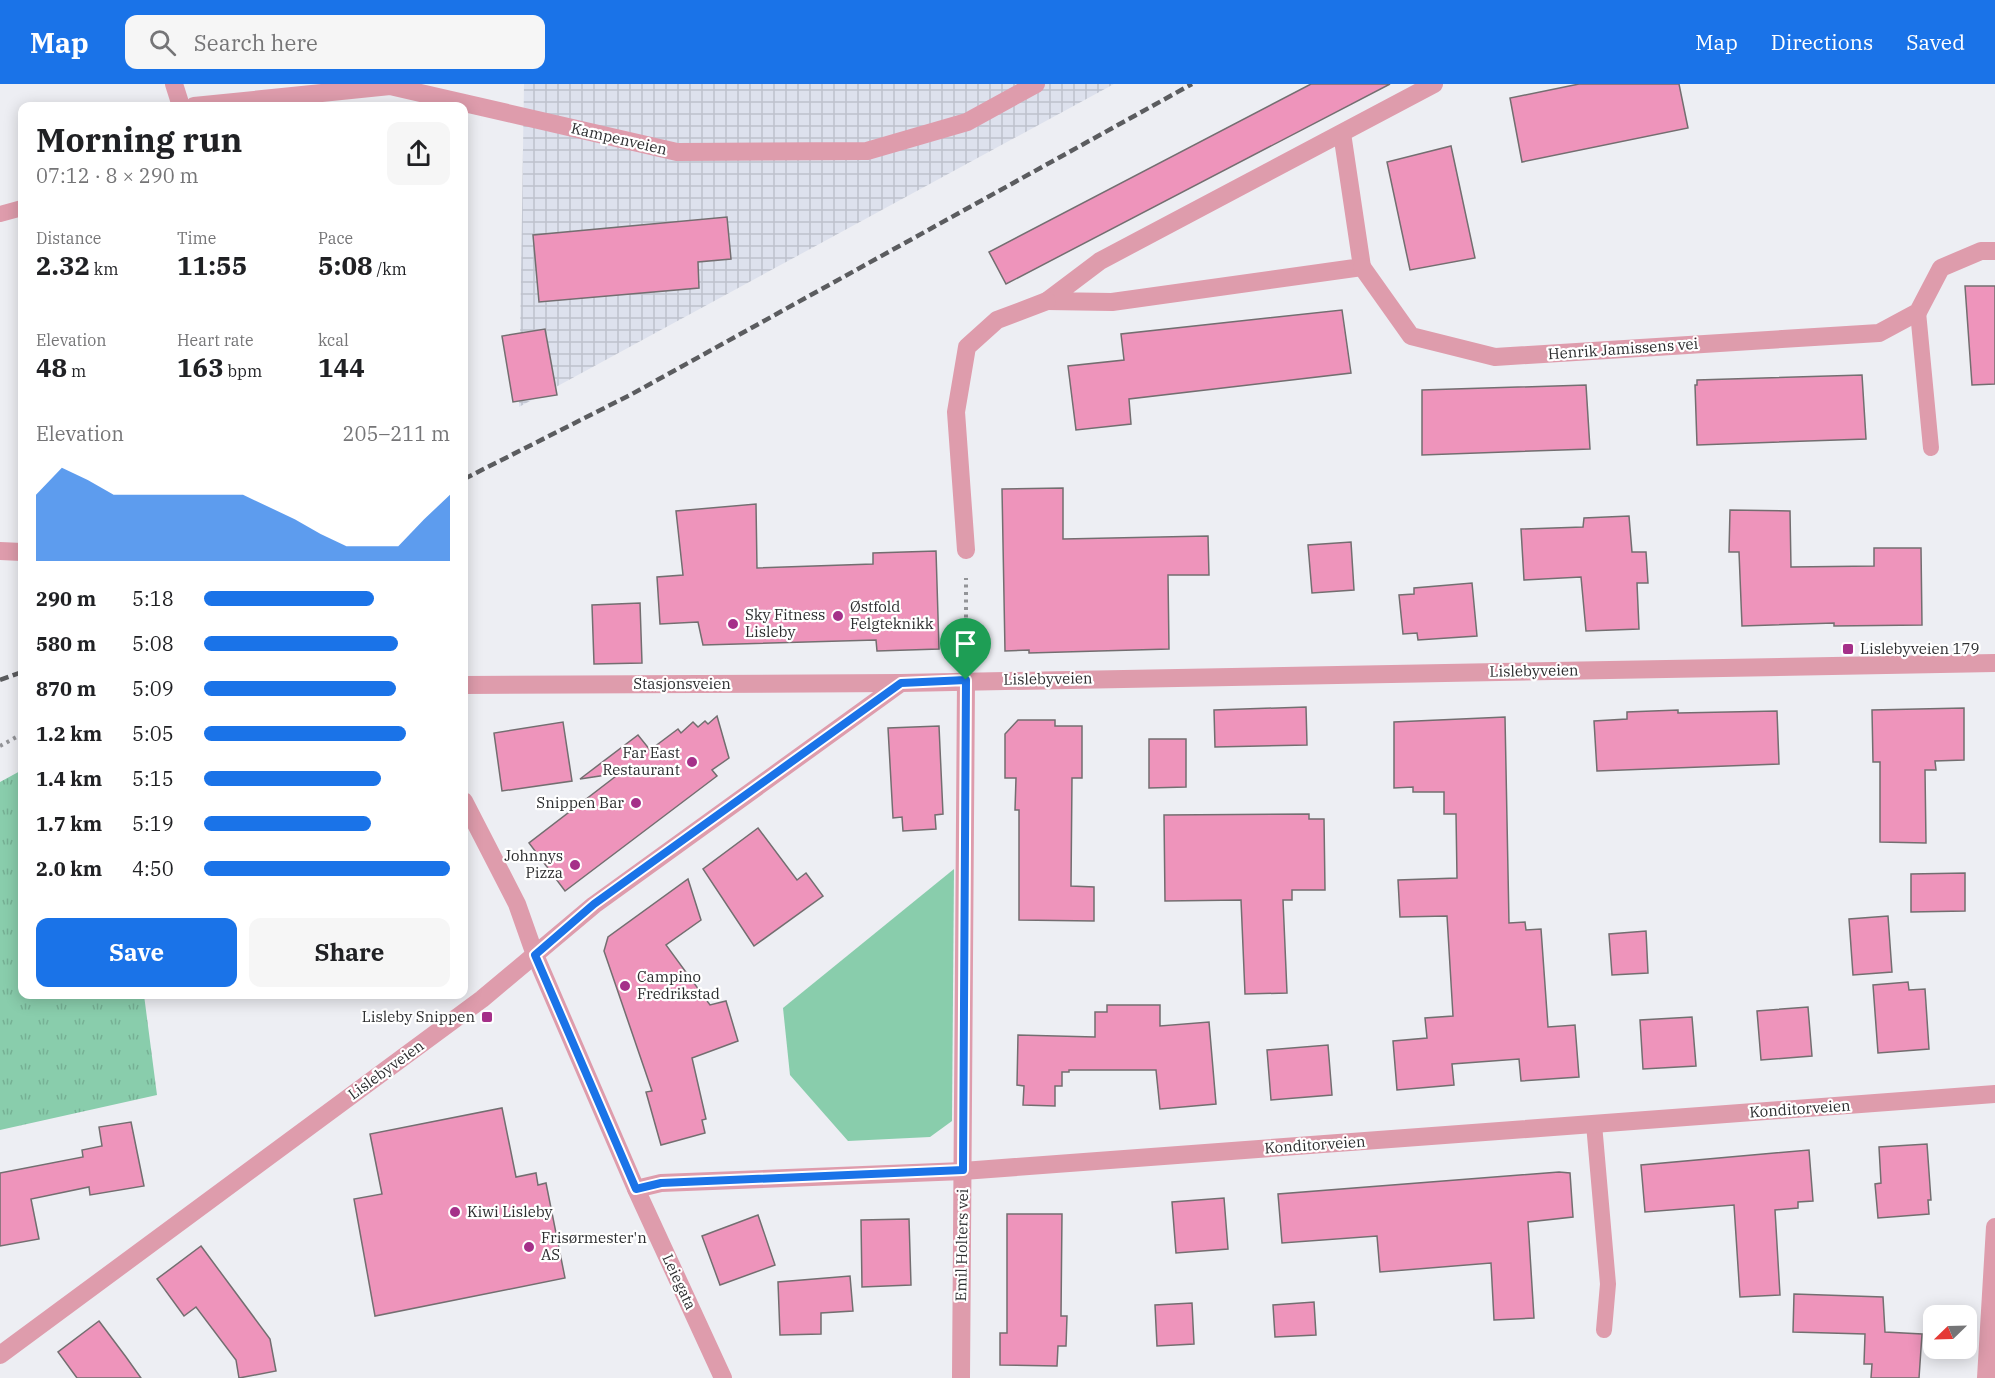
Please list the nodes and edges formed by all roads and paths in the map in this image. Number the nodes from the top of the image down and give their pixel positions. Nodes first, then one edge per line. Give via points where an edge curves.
1 (174, 84) edge
2 (1036, 84) edge
3 (1434, 84) edge
4 (180, 102) edge
5 (233, 102) edge
6 (460, 102) edge
7 (468, 104) edge
8 (1342, 133) junction
9 (18, 209) edge
10 (0, 214) edge
11 (1995, 251) edge
12 (1362, 267) junction
13 (1047, 301) junction
14 (1918, 312) junction
15 (1931, 448) dead end
16 (966, 550) joint
17 (0, 551) edge
18 (18, 552) edge
19 (1995, 663) edge
20 (966, 680) junction
21 (901, 683) junction
22 (468, 685) edge
23 (18, 736) edge
24 (0, 746) edge
25 (468, 809) edge
26 (535, 955) junction
27 (1995, 1094) edge
28 (1594, 1125) junction
29 (963, 1170) junction
30 (636, 1189) junction
31 (1995, 1227) edge
32 (1604, 1330) dead end
33 (0, 1354) edge
34 (723, 1378) edge
35 (961, 1378) edge
36 (1986, 1378) edge

1 - 4 street
2 - 7 street, Kampenveien via 967,122 867,151 677,152
3 - 8 street
5 - 6 street, Kampenveien via 390,86
8 - 12 street, Henrik Jamissens vei
8 - 13 street via 1100,261
9 - 10 lane
11 - 14 street via 1981,251 1941,268
12 - 13 street via 1112,302
12 - 14 street, Henrik Jamissens vei via 1411,336 1495,357 1879,333
13 - 16 street via 997,320 967,347 956,412
14 - 15 lane
16 - 20 path
17 - 18 street
19 - 20 street, Lislebyveien
20 - 21 street, Lislebyveien
20 - 29 street, Emil Holters vei
21 - 22 street, Stasjonsveien
21 - 26 street, Lislebyveien via 594,904
23 - 24 path
25 - 26 street, Leiegata via 517,904
26 - 30 street, Leiegata
26 - 33 street, Lislebyveien via 482,999
27 - 28 street, Konditorveien
28 - 29 street, Konditorveien
28 - 32 lane via 1608,1284
29 - 30 street, Konditorveien via 661,1183
29 - 35 street, Emil Holters vei
30 - 34 street, Leiegata
31 - 36 street

